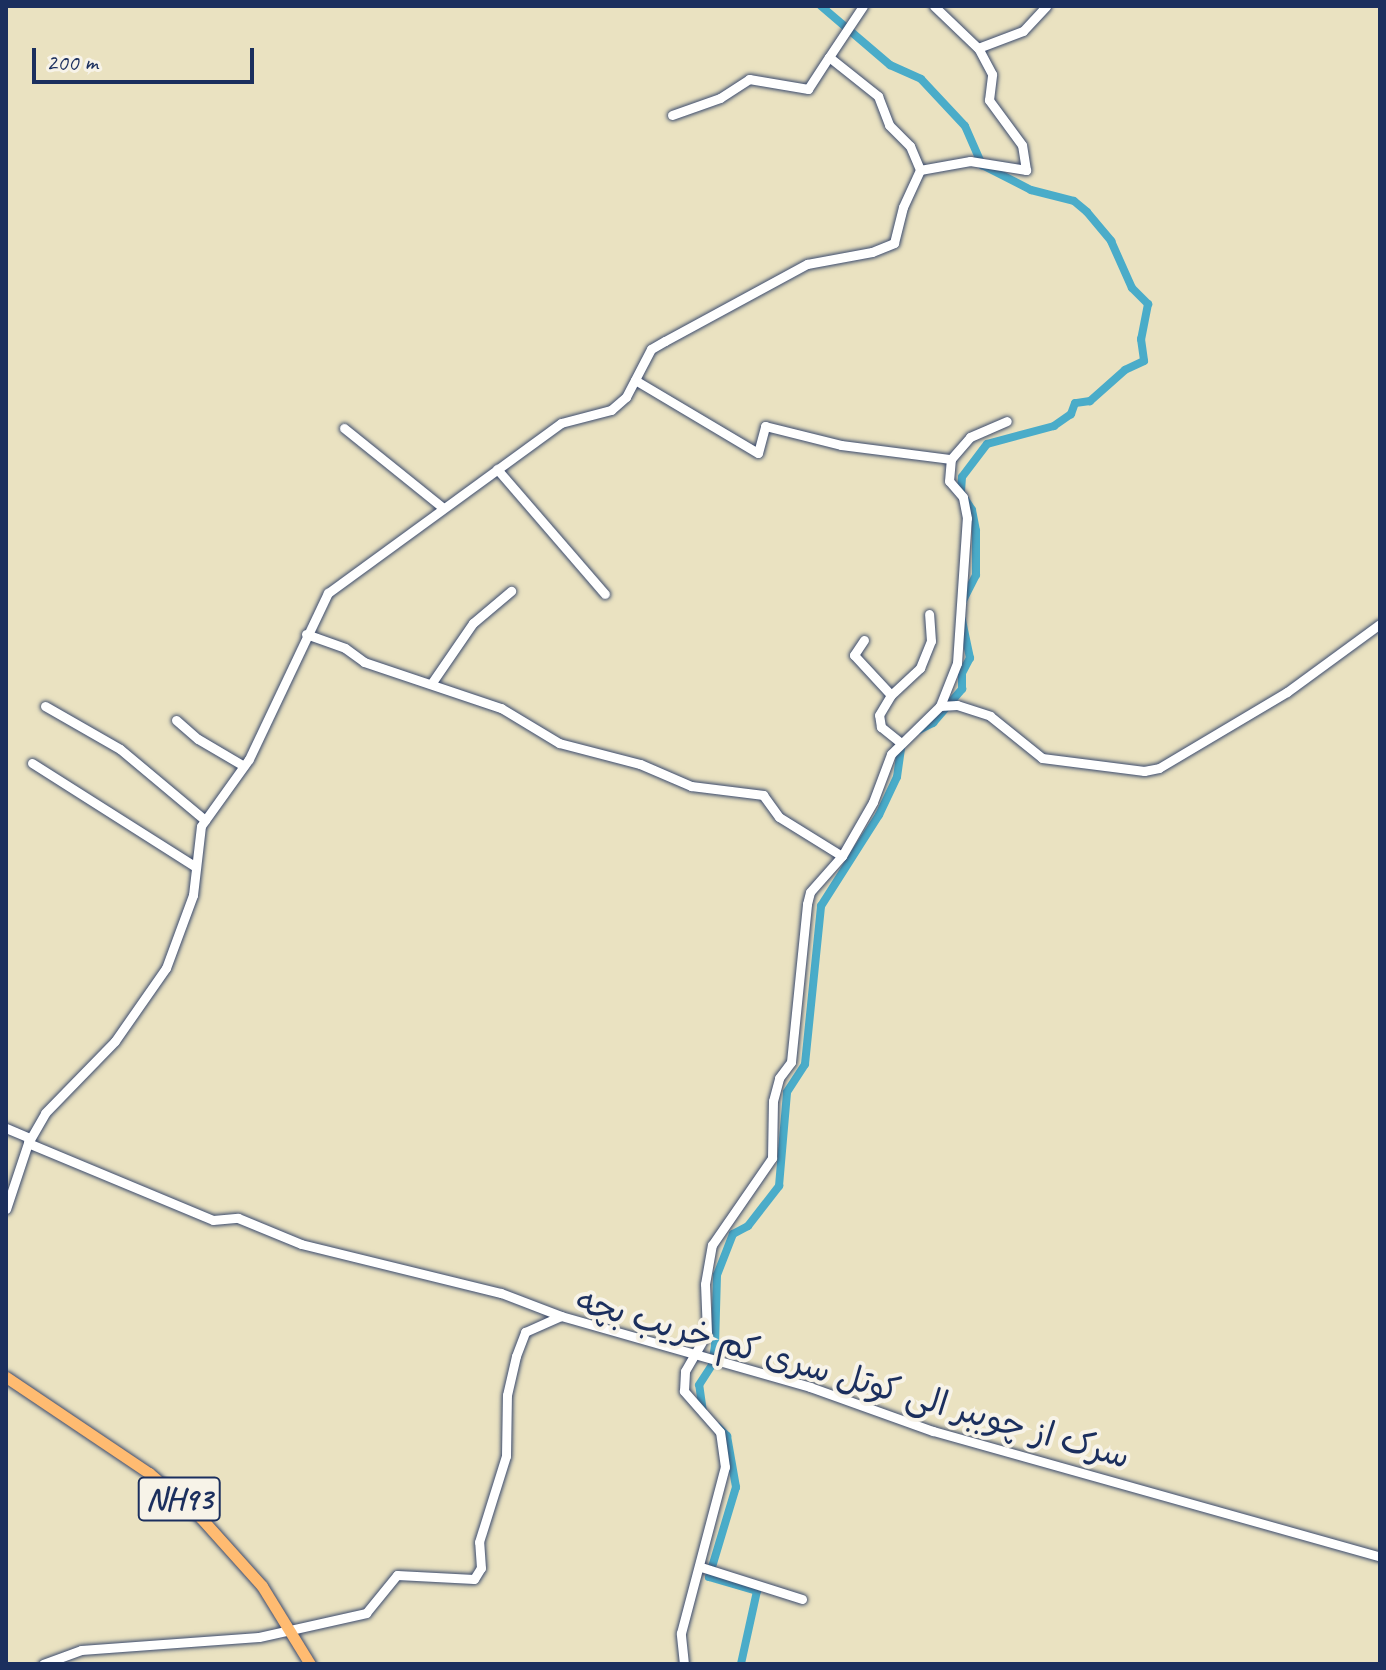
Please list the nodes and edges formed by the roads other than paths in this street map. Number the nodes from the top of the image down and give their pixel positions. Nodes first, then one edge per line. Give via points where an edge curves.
1 (863, 6) edge
2 (934, 6) edge
3 (1046, 6) edge
4 (978, 48) junction
5 (829, 57) junction
6 (672, 115) dead end
7 (920, 170) junction
8 (635, 380) junction
9 (1007, 421) dead end
10 (344, 428) dead end
11 (951, 459) junction
12 (497, 469) junction
13 (443, 508) junction
14 (511, 591) dead end
15 (605, 594) dead end
16 (929, 614) dead end
17 (1380, 624) edge
18 (306, 634) junction
19 (864, 640) dead end
20 (431, 684) junction
21 (891, 695) junction
22 (45, 706) dead end
23 (940, 706) junction
24 (176, 720) dead end
25 (901, 743) junction
26 (32, 763) dead end
27 (244, 766) junction
28 (205, 820) junction
29 (842, 856) junction
30 (194, 866) junction
31 (6, 1128) edge
32 (29, 1140) junction
33 (6, 1209) edge
34 (561, 1316) junction
35 (693, 1354) junction
36 (6, 1377) edge
37 (1380, 1557) edge
38 (701, 1567) junction
39 (802, 1599) dead end
40 (291, 1630) junction
41 (43, 1664) edge
42 (310, 1664) edge
43 (684, 1664) edge

1 - 5 street
2 - 4 street
3 - 4 street via 1023,31
4 - 7 street via 992,74 989,100 1022,145 1026,170 970,161
5 - 6 street via 808,89 749,79 720,98
5 - 7 street via 878,96 889,125 910,146
7 - 8 street via 894,243 791,272 651,349
8 - 11 street via 758,453 765,426 841,445
8 - 12 street via 611,410 561,423
9 - 11 street via 970,437
10 - 13 street
11 - 23 street via 949,481 963,497 967,518 957,663
12 - 13 street
12 - 15 street
13 - 18 street via 341,580
14 - 20 street via 473,623
16 - 21 street via 928,651 920,668
17 - 23 street via 1287,692 1159,768 1144,771 1042,758 990,716 957,705
18 - 20 street via 345,648 364,662
18 - 27 street
19 - 21 street via 854,655
20 - 29 street via 501,708 559,743 640,764 691,786 763,795 779,817
21 - 25 street via 878,722
22 - 28 street via 120,749
23 - 25 street
24 - 27 street
25 - 29 street
26 - 30 street
27 - 28 street
28 - 30 street
29 - 35 street via 810,892 791,1062 779,1078 773,1101 772,1158 712,1245 705,1284 707,1333
30 - 32 street via 182,936 166,968 115,1041 61,1093
31 - 32 street
32 - 33 street
32 - 34 street via 213,1220 238,1218 301,1244 501,1293
34 - 35 street, سرک از چوببر الی کوتل سری کم خریب بچه
34 - 40 street, سرک از چوببر الی کوتل سری کم خریب بچه via 525,1332 516,1356 507,1395 506,1456 479,1542 481,1568 474,1579 397,1575 366,1613
35 - 37 street, سرک از چوببر الی کوتل سری کم خریب بچه via 810,1387 943,1434
35 - 38 street via 684,1391 720,1432 725,1467
36 - 40 main road, NH93 via 149,1473 201,1518 262,1586
38 - 39 street
38 - 43 street via 681,1633
40 - 41 street via 81,1650
40 - 42 main road, NH93

